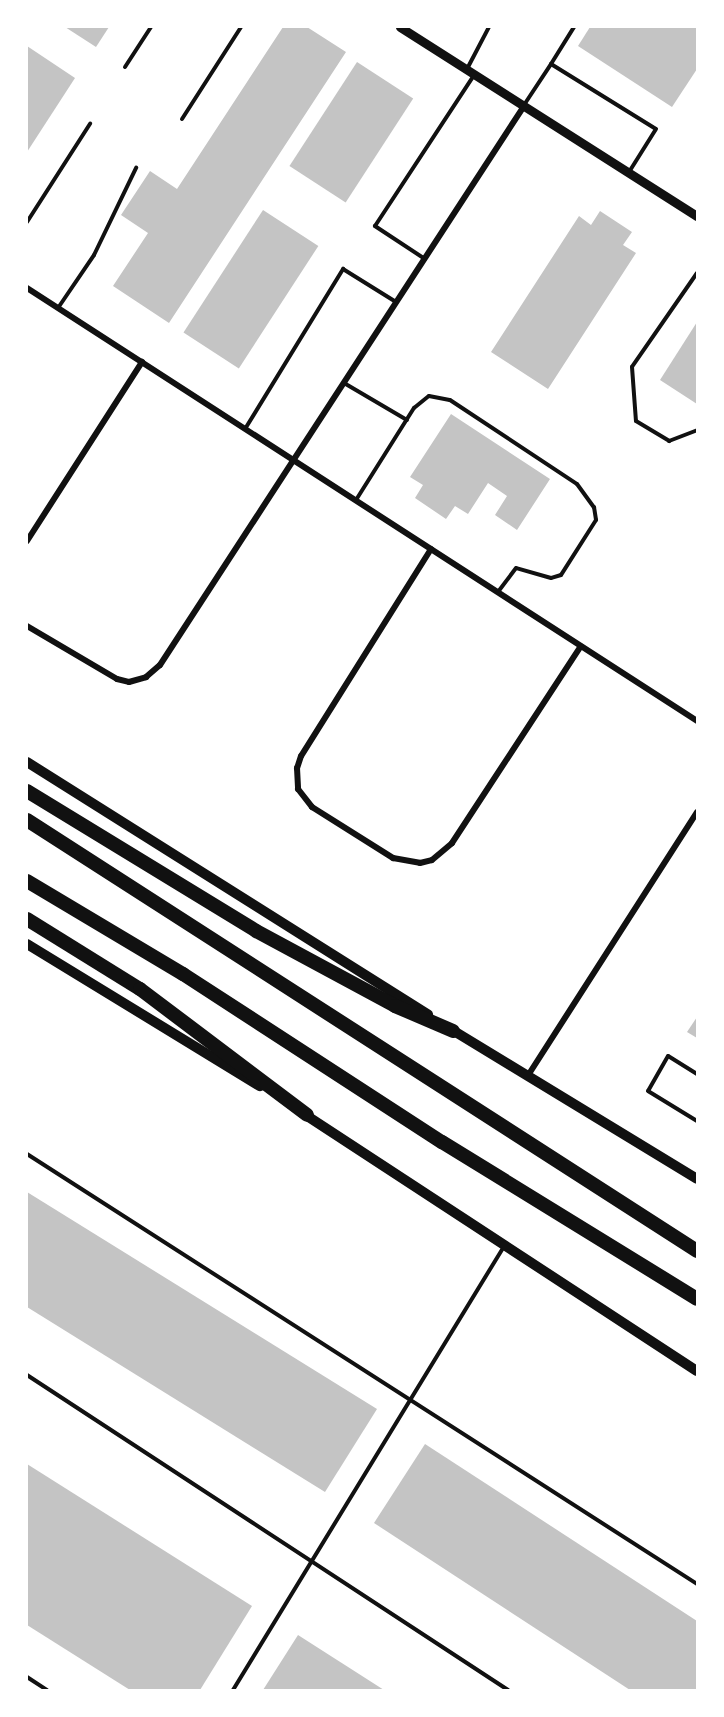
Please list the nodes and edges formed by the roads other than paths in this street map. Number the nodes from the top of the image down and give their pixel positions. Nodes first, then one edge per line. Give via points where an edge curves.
1 (151, 27) edge
2 (241, 27) edge
3 (400, 27) edge
4 (489, 27) edge
5 (574, 27) edge
6 (551, 64) junction
7 (125, 67) dead end
8 (471, 72) junction
9 (524, 106) junction
10 (182, 119) dead end
11 (90, 124) dead end
12 (136, 168) dead end
13 (628, 172) junction
14 (697, 216) edge
15 (27, 222) edge
16 (424, 259) junction
17 (697, 273) edge
18 (27, 288) edge
19 (396, 303) junction
20 (58, 308) junction
21 (142, 362) junction
22 (344, 382) junction
23 (407, 420) junction
24 (245, 429) junction
25 (697, 430) edge
26 (293, 460) junction
27 (356, 500) junction
28 (27, 541) edge
29 (431, 549) junction
30 (498, 592) junction
31 (27, 626) edge
32 (581, 646) junction
33 (697, 721) edge
34 (27, 762) edge
35 (27, 791) edge
36 (697, 812) edge
37 (27, 820) edge
38 (27, 880) edge
39 (27, 919) edge
40 (27, 944) edge
41 (453, 1031) junction
42 (697, 1074) edge
43 (527, 1077) junction
44 (307, 1115) junction
45 (697, 1121) edge
46 (27, 1154) edge
47 (697, 1179) edge
48 (505, 1246) junction
49 (697, 1251) edge
50 (697, 1299) edge
51 (697, 1371) edge
52 (27, 1375) edge
53 (411, 1398) junction
54 (313, 1559) junction
55 (697, 1584) edge
56 (27, 1677) edge
57 (47, 1690) edge
58 (233, 1690) edge
59 (508, 1690) edge

1 - 7 lane
2 - 10 lane
3 - 8 street
4 - 8 lane
5 - 6 lane
6 - 9 lane
6 - 13 lane via 656,129
8 - 9 street
8 - 16 lane via 375,226
9 - 13 street
9 - 16 street
11 - 15 lane
12 - 20 lane via 94,255
13 - 14 street
16 - 19 street
17 - 25 lane via 632,367 636,421 669,441
18 - 20 street
19 - 22 street
19 - 24 lane via 343,269
20 - 21 street
21 - 24 street
21 - 28 street
22 - 23 lane
22 - 26 street
23 - 27 lane
23 - 30 lane via 429,396 450,400 578,484 594,507 596,520 561,575 544,576 516,568
24 - 26 street
26 - 27 street
26 - 31 street via 160,665 146,677 129,682 117,679
27 - 29 street
29 - 30 street
29 - 32 street via 297,768 298,789 312,807 407,863 420,864 442,853
30 - 32 street
32 - 33 street
34 - 41 main road
35 - 41 highway via 256,932 395,1006
36 - 43 street
37 - 49 highway
38 - 50 highway via 183,974 442,1142
39 - 44 highway via 140,990
40 - 44 main road
41 - 43 main road
42 - 45 lane via 668,1056 648,1091
43 - 47 main road
44 - 48 main road
46 - 53 lane
48 - 51 main road
48 - 53 lane
52 - 54 lane
53 - 54 lane
53 - 55 lane
54 - 58 lane
54 - 59 lane
56 - 57 lane

